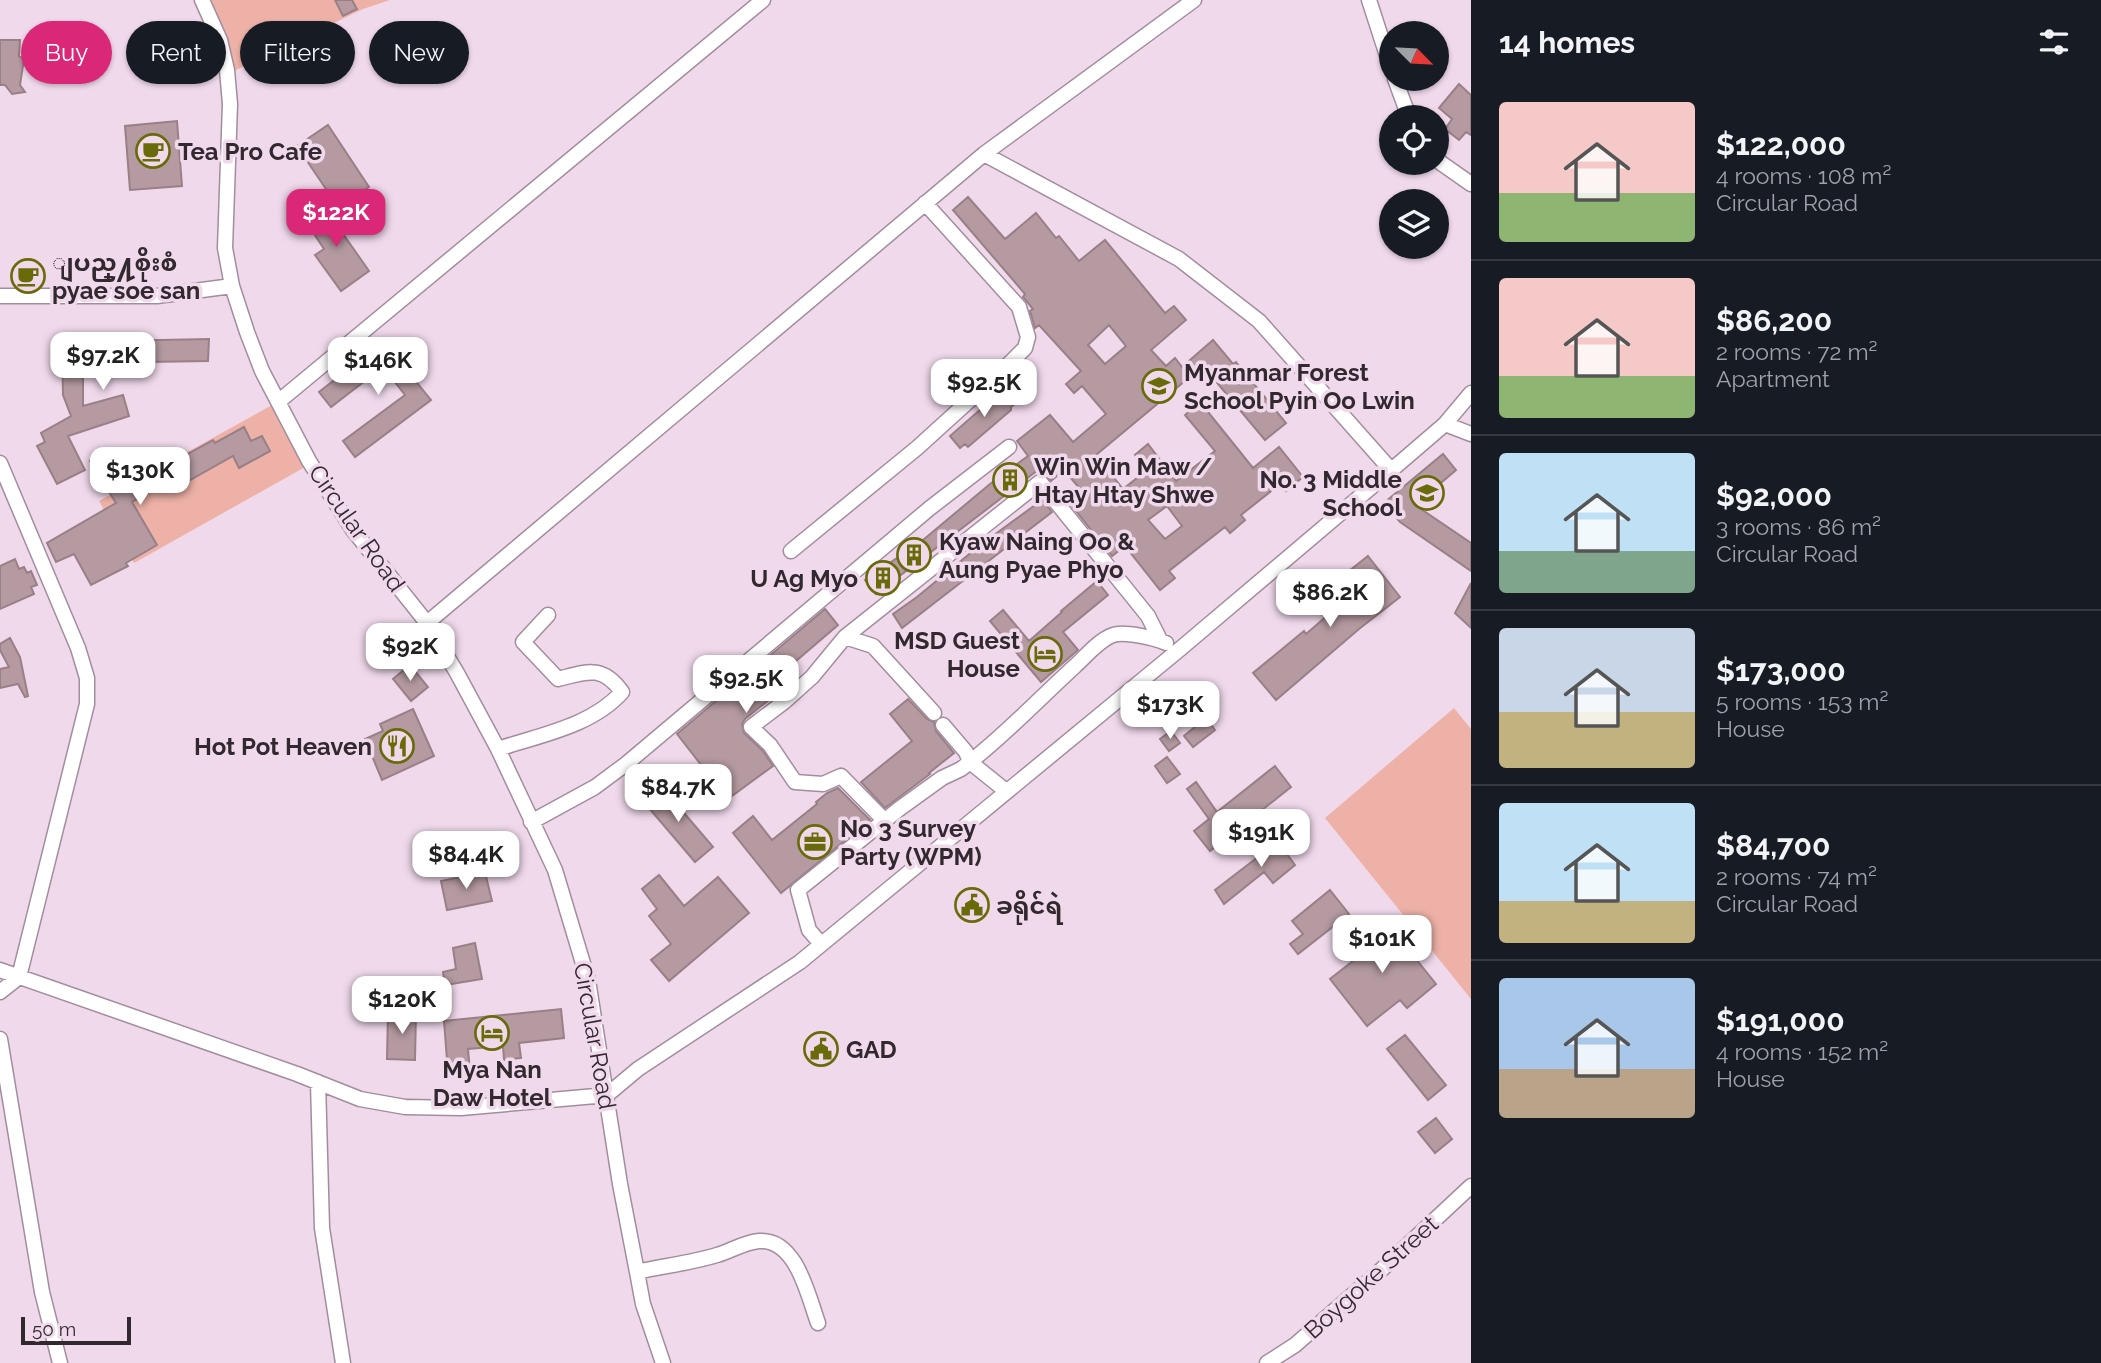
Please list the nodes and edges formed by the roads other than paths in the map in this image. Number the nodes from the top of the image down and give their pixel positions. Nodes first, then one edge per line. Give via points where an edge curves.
1 (202, 0) edge
2 (763, 0) edge
3 (1194, 0) edge
4 (1369, 0) edge
5 (1379, 31) edge
6 (984, 154) junction
7 (1449, 169) edge
8 (1471, 184) edge
9 (925, 204) junction
10 (232, 286) junction
11 (0, 296) edge
12 (1471, 393) edge
13 (278, 402) junction
14 (1446, 424) junction
15 (1471, 434) edge
16 (1009, 447) dead end
17 (0, 463) edge
18 (1391, 470) junction
19 (791, 551) dead end
20 (548, 615) dead end
21 (426, 623) junction
22 (845, 637) junction
23 (1160, 640) junction
24 (1180, 649) junction
25 (498, 749) junction
26 (970, 762) junction
27 (1006, 791) junction
28 (885, 821) junction
29 (531, 822) junction
30 (821, 944) junction
31 (0, 970) edge
32 (19, 977) junction
33 (0, 992) edge
34 (0, 1039) edge
35 (317, 1082) junction
36 (607, 1095) junction
37 (6, 1112) edge
38 (1471, 1186) edge
39 (637, 1272) junction
40 (818, 1323) dead end
41 (60, 1363) edge
42 (343, 1363) edge
43 (663, 1363) edge
44 (1267, 1363) edge

1 - 10 street, Circular Road via 220,40 227,71 225,248
2 - 13 street
3 - 6 street
4 - 5 street
6 - 9 street
6 - 18 street via 1199,274 1259,321
7 - 8 street
9 - 19 street via 1019,307 1028,337 1025,348 917,448
9 - 21 street
10 - 11 street via 157,296
10 - 13 street, Circular Road
12 - 14 street
13 - 21 street, Circular Road via 353,530
14 - 15 street
14 - 18 street
16 - 29 street via 626,764
17 - 32 street via 87,678 87,704
18 - 24 street
20 - 25 street via 523,642 558,679 592,671 614,680 622,692 611,705 584,720
21 - 25 street, Circular Road
22 - 23 street via 1040,482 1147,615
22 - 26 street via 873,646
22 - 28 street via 812,677 751,727 770,745 794,782 823,784 841,776
23 - 24 street
23 - 26 street via 1114,635 1106,640
24 - 27 street
25 - 29 street, Circular Road
26 - 27 street
26 - 28 street
27 - 30 street
28 - 30 street via 798,890 809,930
29 - 36 street, Circular Road via 555,870 576,936
30 - 36 street
31 - 32 street
32 - 33 street
32 - 35 street
34 - 37 street
35 - 36 street via 360,1099 405,1107 461,1108
35 - 42 street via 321,1228
36 - 39 street, Circular Road
37 - 41 street
38 - 44 street, Boygoke Street via 1352,1296
39 - 40 street via 717,1255 756,1241 772,1241 799,1270
39 - 43 street, Circular Road

